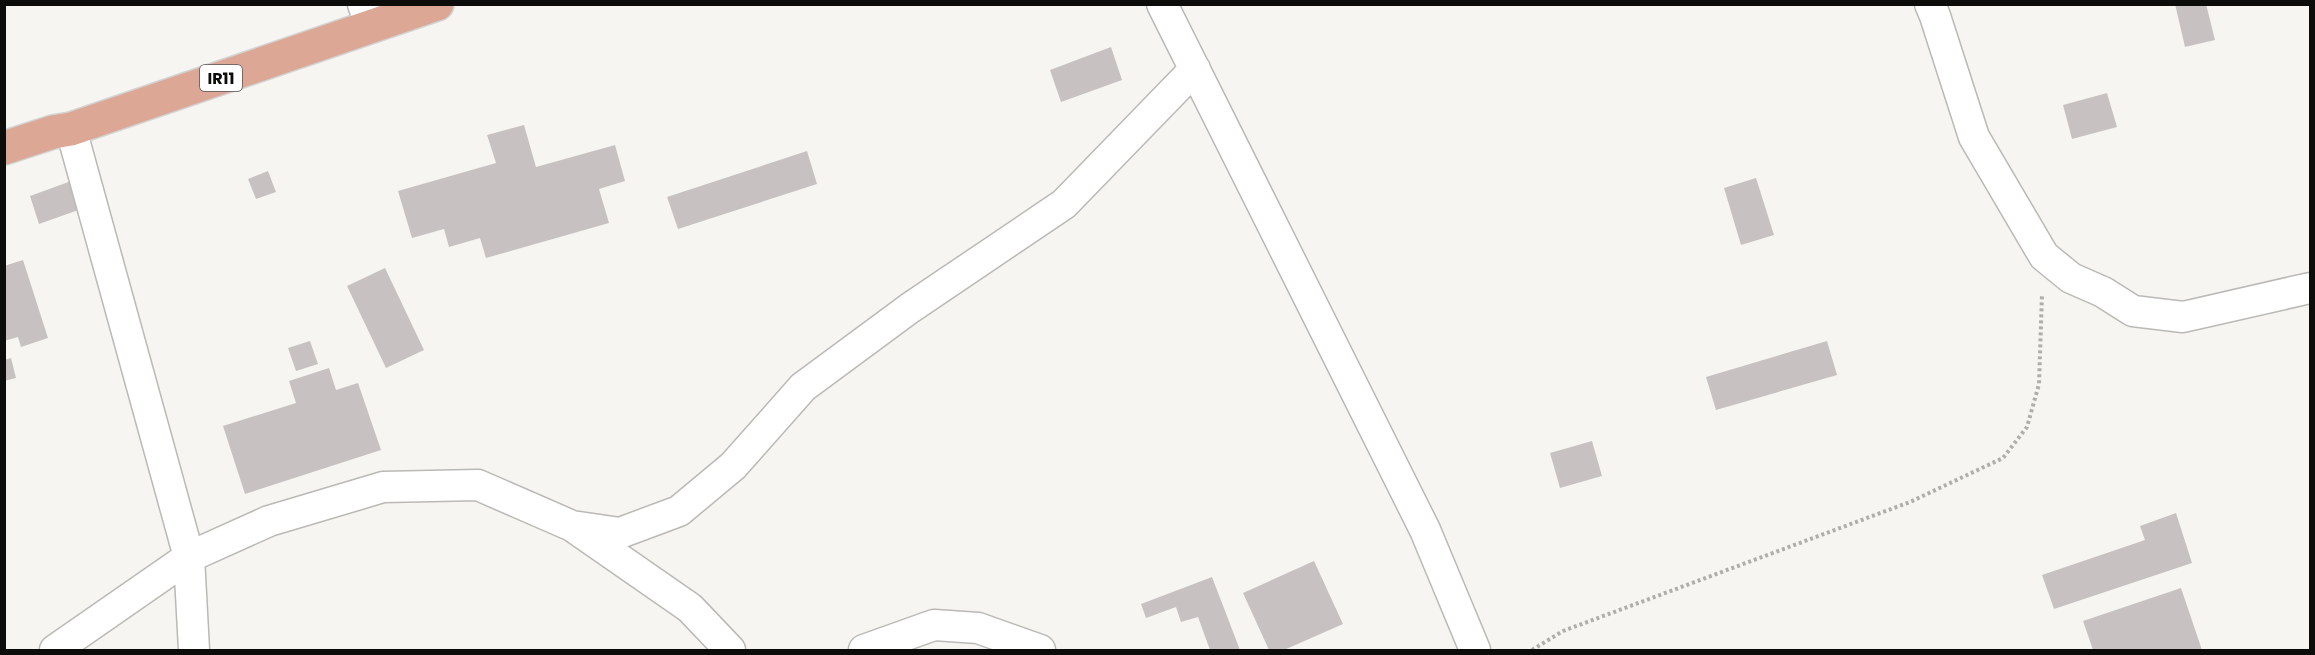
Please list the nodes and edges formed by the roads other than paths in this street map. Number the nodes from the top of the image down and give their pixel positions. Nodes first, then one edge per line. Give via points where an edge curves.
1 (437, 4) edge
2 (1162, 4) edge
3 (1930, 4) edge
4 (367, 16) edge
5 (1195, 69) junction
6 (71, 129) junction
7 (4, 148) edge
8 (2310, 288) edge
9 (572, 526) junction
10 (189, 557) junction
11 (55, 651) edge
12 (194, 651) edge
13 (730, 651) edge
14 (864, 651) edge
15 (1040, 651) edge
16 (1475, 651) edge

1 - 4 main road, IR11
2 - 5 street
3 - 8 street via 1974,137 2044,256 2071,278 2133,311 2183,317
4 - 6 main road, IR11
5 - 9 street via 1064,204 802,387 734,466 679,511 620,533
5 - 16 street via 1425,530
6 - 7 main road, IR11
6 - 10 street
9 - 10 street via 478,485 383,487 269,521
9 - 13 street via 690,608
10 - 11 street
10 - 12 street
14 - 15 street via 934,625 978,628

